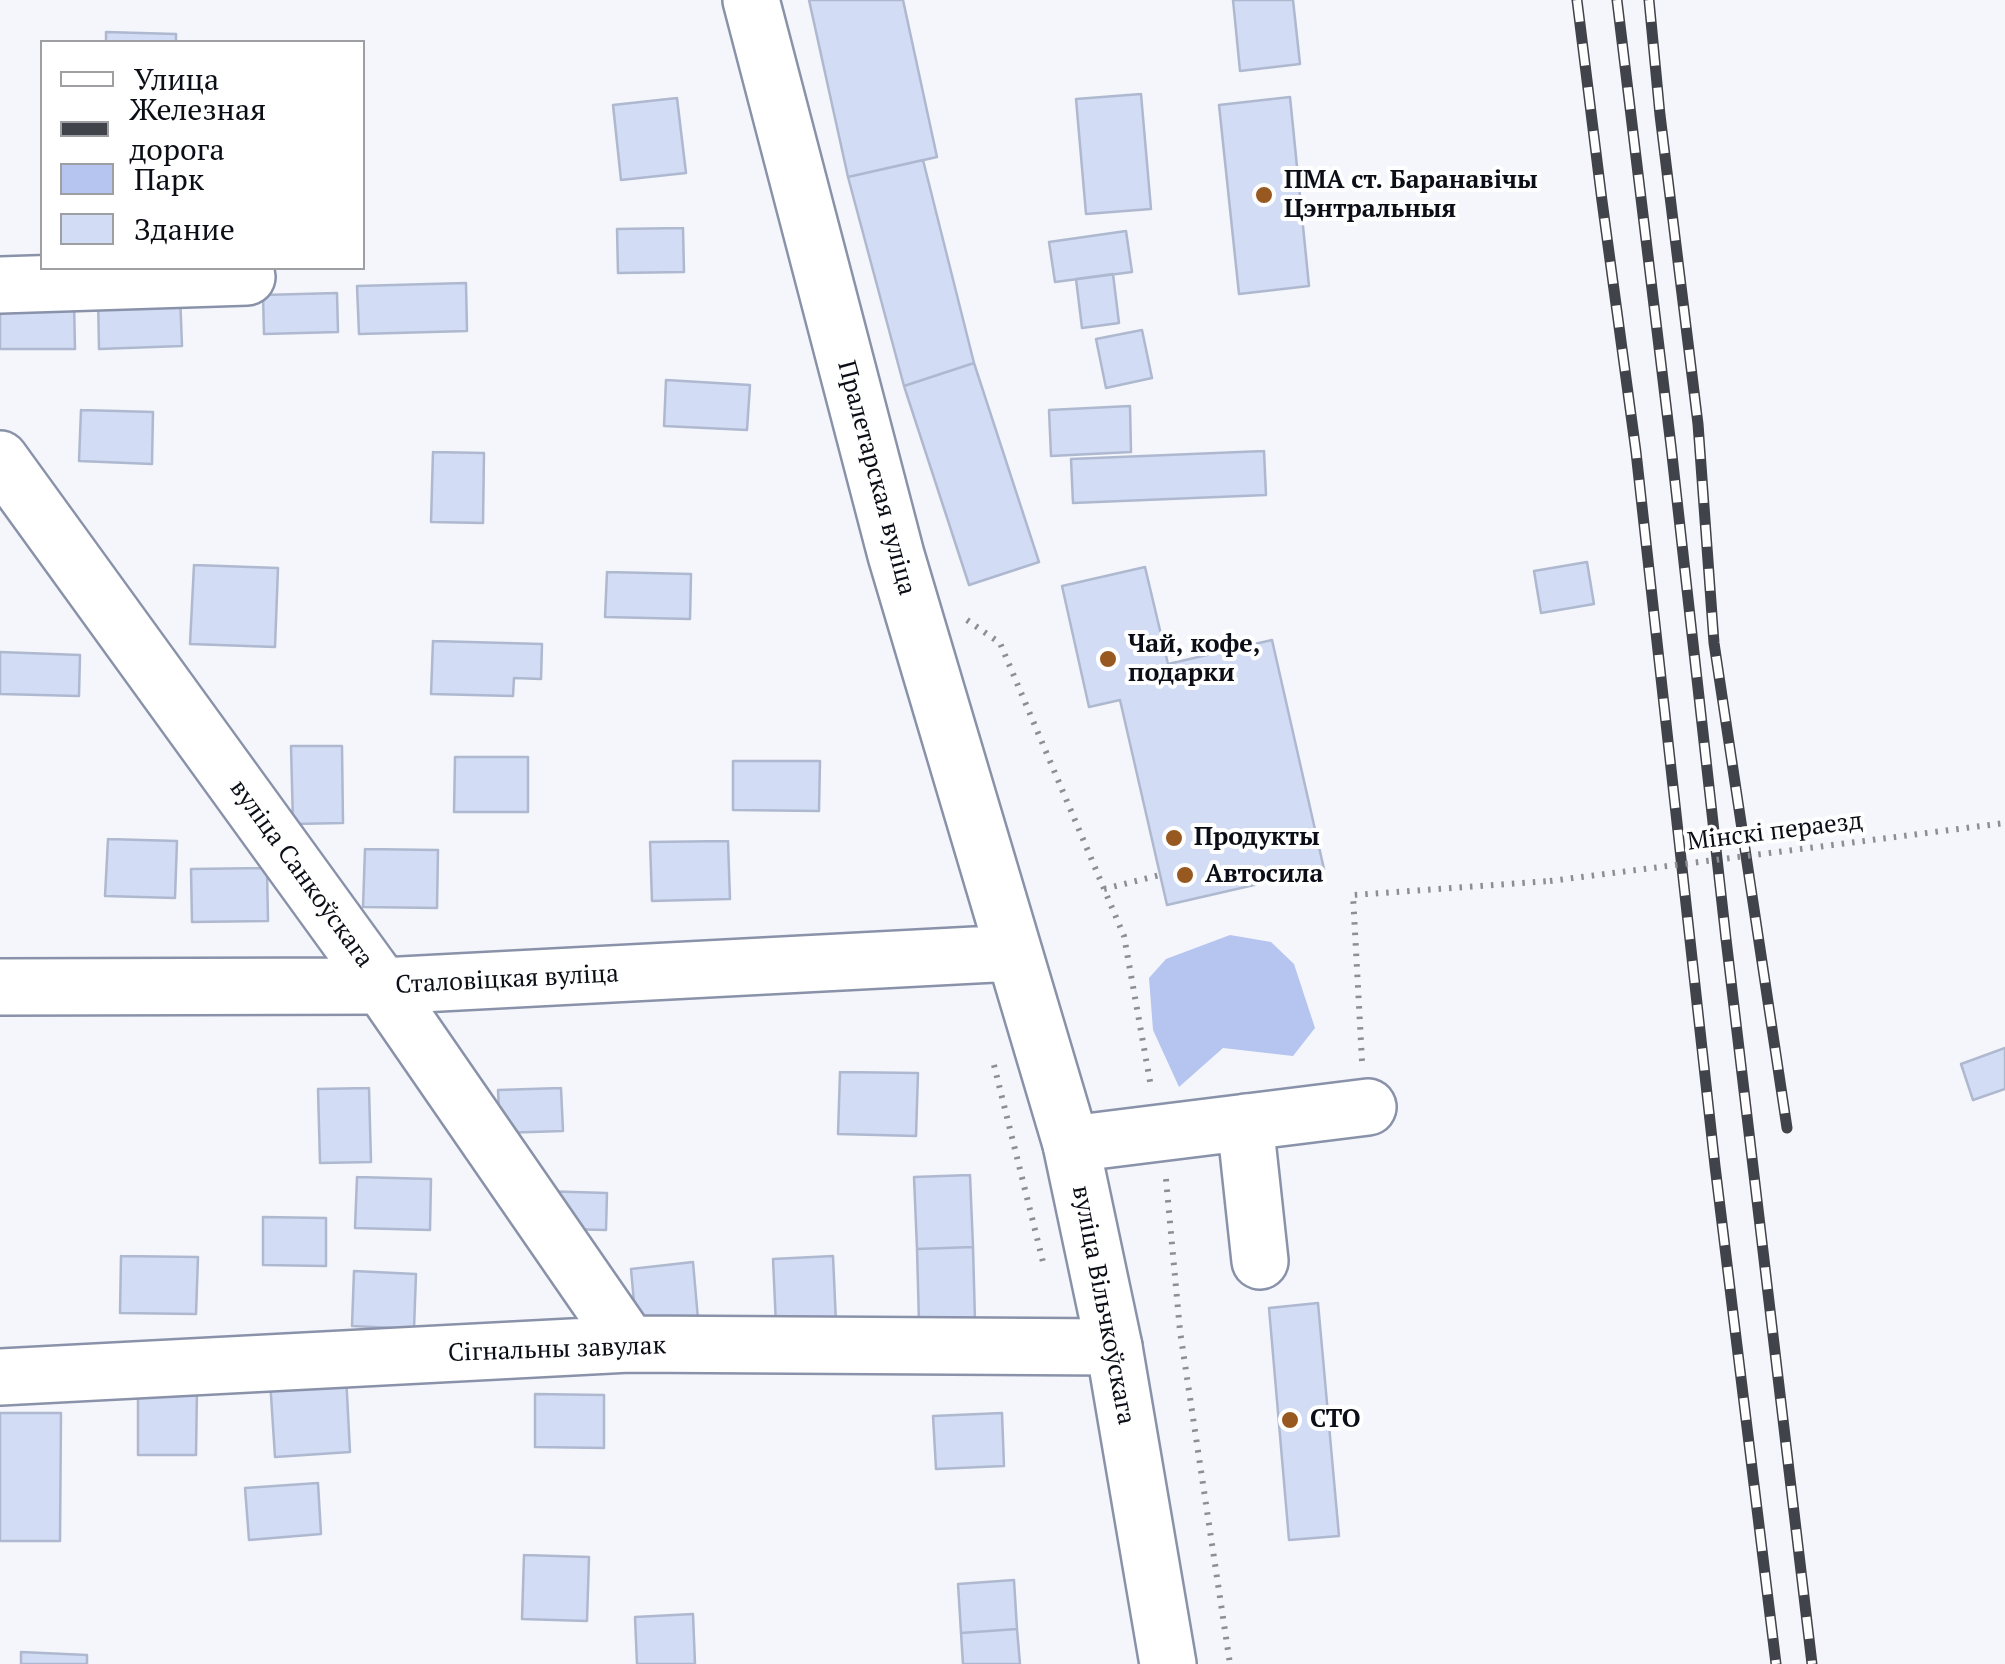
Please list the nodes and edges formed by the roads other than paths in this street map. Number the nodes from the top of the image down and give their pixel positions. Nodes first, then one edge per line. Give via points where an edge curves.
1 (751, 0) edge
2 (248, 277) dead end
3 (0, 285) edge
4 (0, 459) edge
5 (1013, 952) junction
6 (382, 986) junction
7 (0, 988) edge
8 (1368, 1106) road end
9 (1244, 1122) junction
10 (1071, 1144) junction
11 (1260, 1260) dead end
12 (630, 1344) junction
13 (1114, 1348) junction
14 (0, 1377) edge
15 (1168, 1664) edge

1 - 5 main road, Пралетарская вуліца via 896,555
2 - 3 main road
4 - 6 main road, вуліца Санкоўскага
5 - 6 main road, Сталовіцкая вуліца
5 - 10 main road, вуліца Вільчкоўскага
6 - 7 main road, Сталовіцкая вуліца
6 - 12 main road, вуліца Санкоўскага
8 - 9 main road
9 - 10 main road
9 - 11 main road
10 - 13 main road, вуліца Вільчкоўскага
12 - 13 main road, Сігнальны завулак
12 - 14 main road, Сігнальны завулак
13 - 15 main road, вуліца Вільчкоўскага

